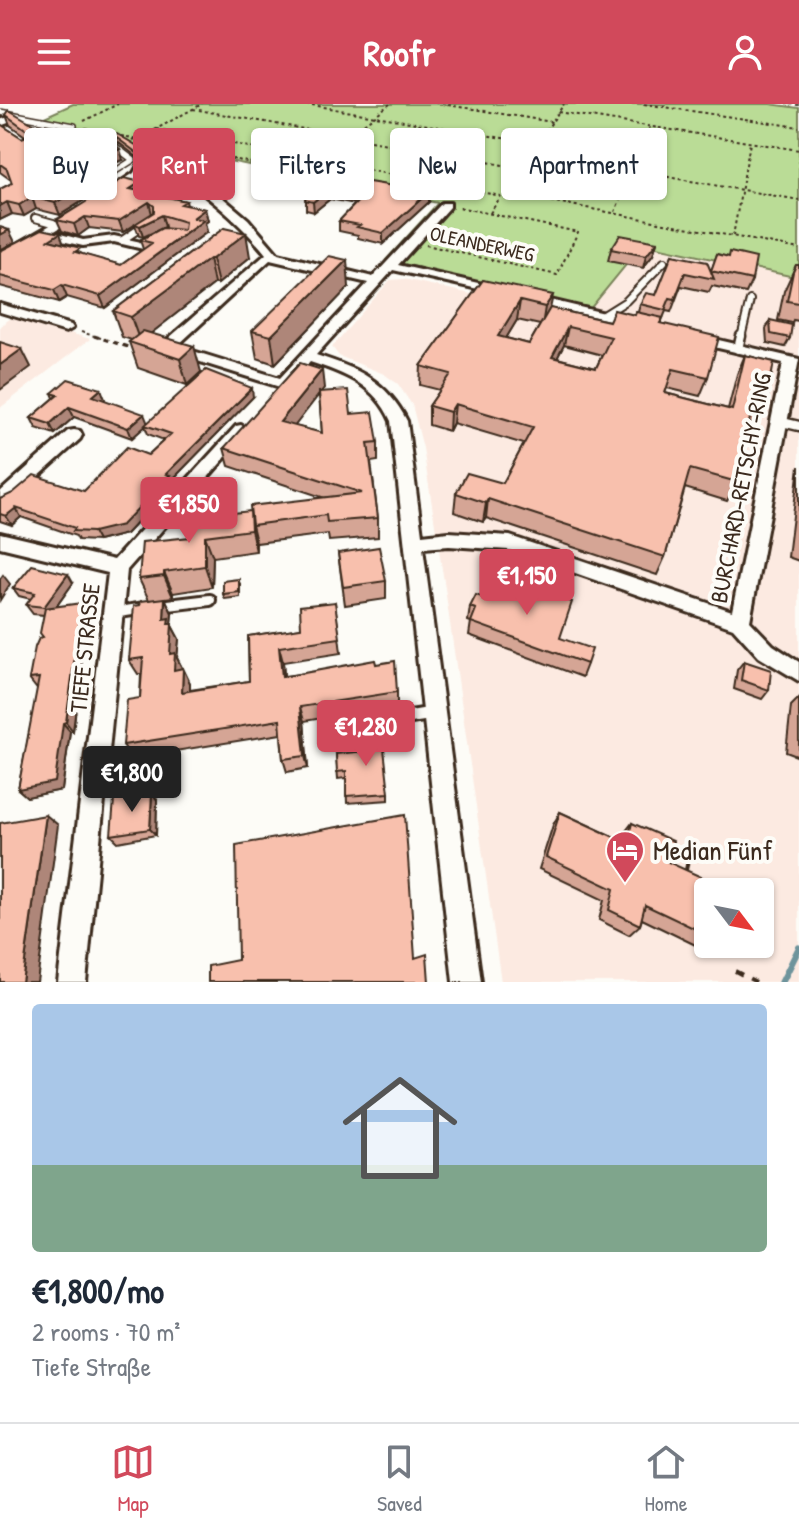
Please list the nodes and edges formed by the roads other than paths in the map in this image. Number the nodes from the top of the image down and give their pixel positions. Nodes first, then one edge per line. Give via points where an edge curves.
1 (0, 112) edge
2 (74, 126) road end
3 (117, 148) edge
4 (117, 170) edge
5 (117, 187) edge
6 (94, 202) edge
7 (446, 205) road end
8 (35, 218) dead end
9 (152, 220) edge
10 (57, 224) junction
11 (42, 233) junction
12 (173, 236) edge
13 (121, 241) junction
14 (274, 256) junction
15 (0, 259) edge
16 (664, 262) dead end
17 (389, 266) junction
18 (375, 281) junction
19 (750, 300) dead end
20 (0, 308) edge
21 (602, 316) junction
22 (647, 327) edge
23 (66, 328) road end
24 (677, 334) edge
25 (738, 349) junction
26 (307, 357) junction
27 (794, 362) edge
28 (283, 384) junction
29 (778, 421) junction
30 (799, 426) edge
31 (74, 435) dead end
32 (0, 502) edge
33 (0, 540) edge
34 (415, 542) junction
35 (118, 568) junction
36 (210, 600) dead end
37 (113, 613) junction
38 (740, 622) junction
39 (799, 672) edge
40 (435, 713) junction
41 (356, 726) dead end
42 (72, 982) edge
43 (467, 982) edge

1 - 2 lane
3 - 4 lane via 133,160
5 - 14 street via 138,175 143,164 161,160 244,221
6 - 10 street
7 - 17 street, TIEFE STRASSE
8 - 10 lane
9 - 13 lane
10 - 11 street
11 - 13 street via 83,243
11 - 15 street
12 - 13 street via 164,233 143,246
14 - 18 street
14 - 28 street via 167,347
16 - 21 lane via 626,301
17 - 18 street, TIEFE STRASSE
17 - 21 street
18 - 26 street, TIEFE STRASSE
19 - 25 lane
20 - 23 street
21 - 22 street
24 - 25 street, BURCHARD-RETSCHY-RING
25 - 27 street, BURCHARD-RETSCHY-RING
26 - 28 street, TIEFE STRASSE
26 - 34 street via 359,376 391,402 399,421
27 - 29 street, BURCHARD-RETSCHY-RING
28 - 35 street, TIEFE STRASSE
29 - 30 lane
29 - 38 street, BURCHARD-RETSCHY-RING
31 - 32 street
33 - 35 street
34 - 38 street, BURCHARD-RETSCHY-RING via 510,543
34 - 40 street
35 - 37 street, TIEFE STRASSE
36 - 37 lane
37 - 42 street, TIEFE STRASSE
38 - 39 street via 752,641
40 - 41 lane
40 - 43 street

